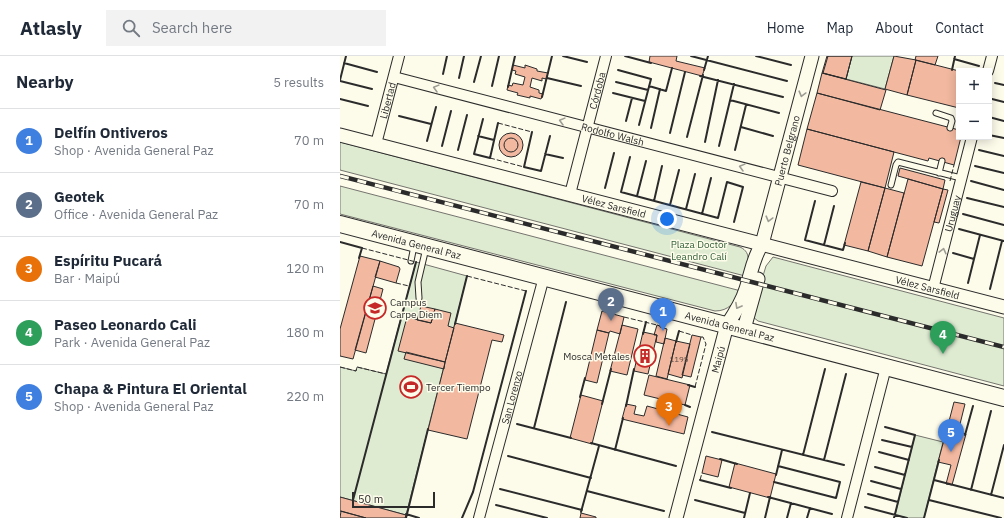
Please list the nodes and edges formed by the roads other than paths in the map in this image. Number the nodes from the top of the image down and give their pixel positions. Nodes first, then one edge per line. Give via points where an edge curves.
1 (399, 56) edge
2 (606, 56) edge
3 (812, 56) edge
4 (992, 56) edge
5 (989, 68) edge
6 (394, 77) junction
7 (936, 113) dead end
8 (588, 127) junction
9 (950, 128) dead end
10 (340, 135) edge
11 (971, 140) edge
12 (376, 144) junction
13 (942, 162) dead end
14 (939, 173) junction
15 (780, 177) junction
16 (961, 178) junction
17 (891, 185) dead end
18 (832, 192) dead end
19 (570, 194) junction
20 (340, 224) edge
21 (762, 244) junction
22 (421, 246) junction
23 (410, 261) dead end
24 (544, 277) junction
25 (933, 289) junction
26 (419, 298) dead end
27 (1004, 307) edge
28 (727, 325) junction
29 (744, 329) junction
30 (886, 367) junction
31 (1004, 398) edge
32 (479, 518) edge
33 (676, 518) edge
34 (847, 518) edge

1 - 6 street, Libertad
2 - 8 street, Córdoba
3 -> 15 street, Puerto Belgrano
4 - 5 street
8 -> 6 street, Rodolfo Walsh
6 - 12 street, Libertad
7 - 9 lane via 951,118
15 -> 8 street, Rodolfo Walsh
8 - 19 street, Córdoba
10 - 12 street, Vélez Sarsfield
11 - 16 street, Uruguay
12 - 19 street, Vélez Sarsfield
13 - 14 lane
14 - 16 lane
14 - 17 lane via 898,162
15 - 18 street, Rodolfo Walsh
15 -> 21 street, Puerto Belgrano
25 -> 16 street, Uruguay
19 - 21 street, Vélez Sarsfield
20 - 22 main road, Avenida General Paz
21 - 25 street, Vélez Sarsfield
21 -> 28 street, Maipú via 754,259 740,304
21 - 29 street via 763,262
22 - 23 lane
22 - 24 main road, Avenida General Paz
22 - 26 lane
24 - 28 main road, Avenida General Paz
24 - 32 street, San Lorenzo
25 - 27 street, Vélez Sarsfield
28 - 29 main road, Avenida General Paz
28 - 33 street, Maipú
29 - 30 main road, Avenida General Paz
30 - 31 main road, Avenida General Paz
30 - 34 street

